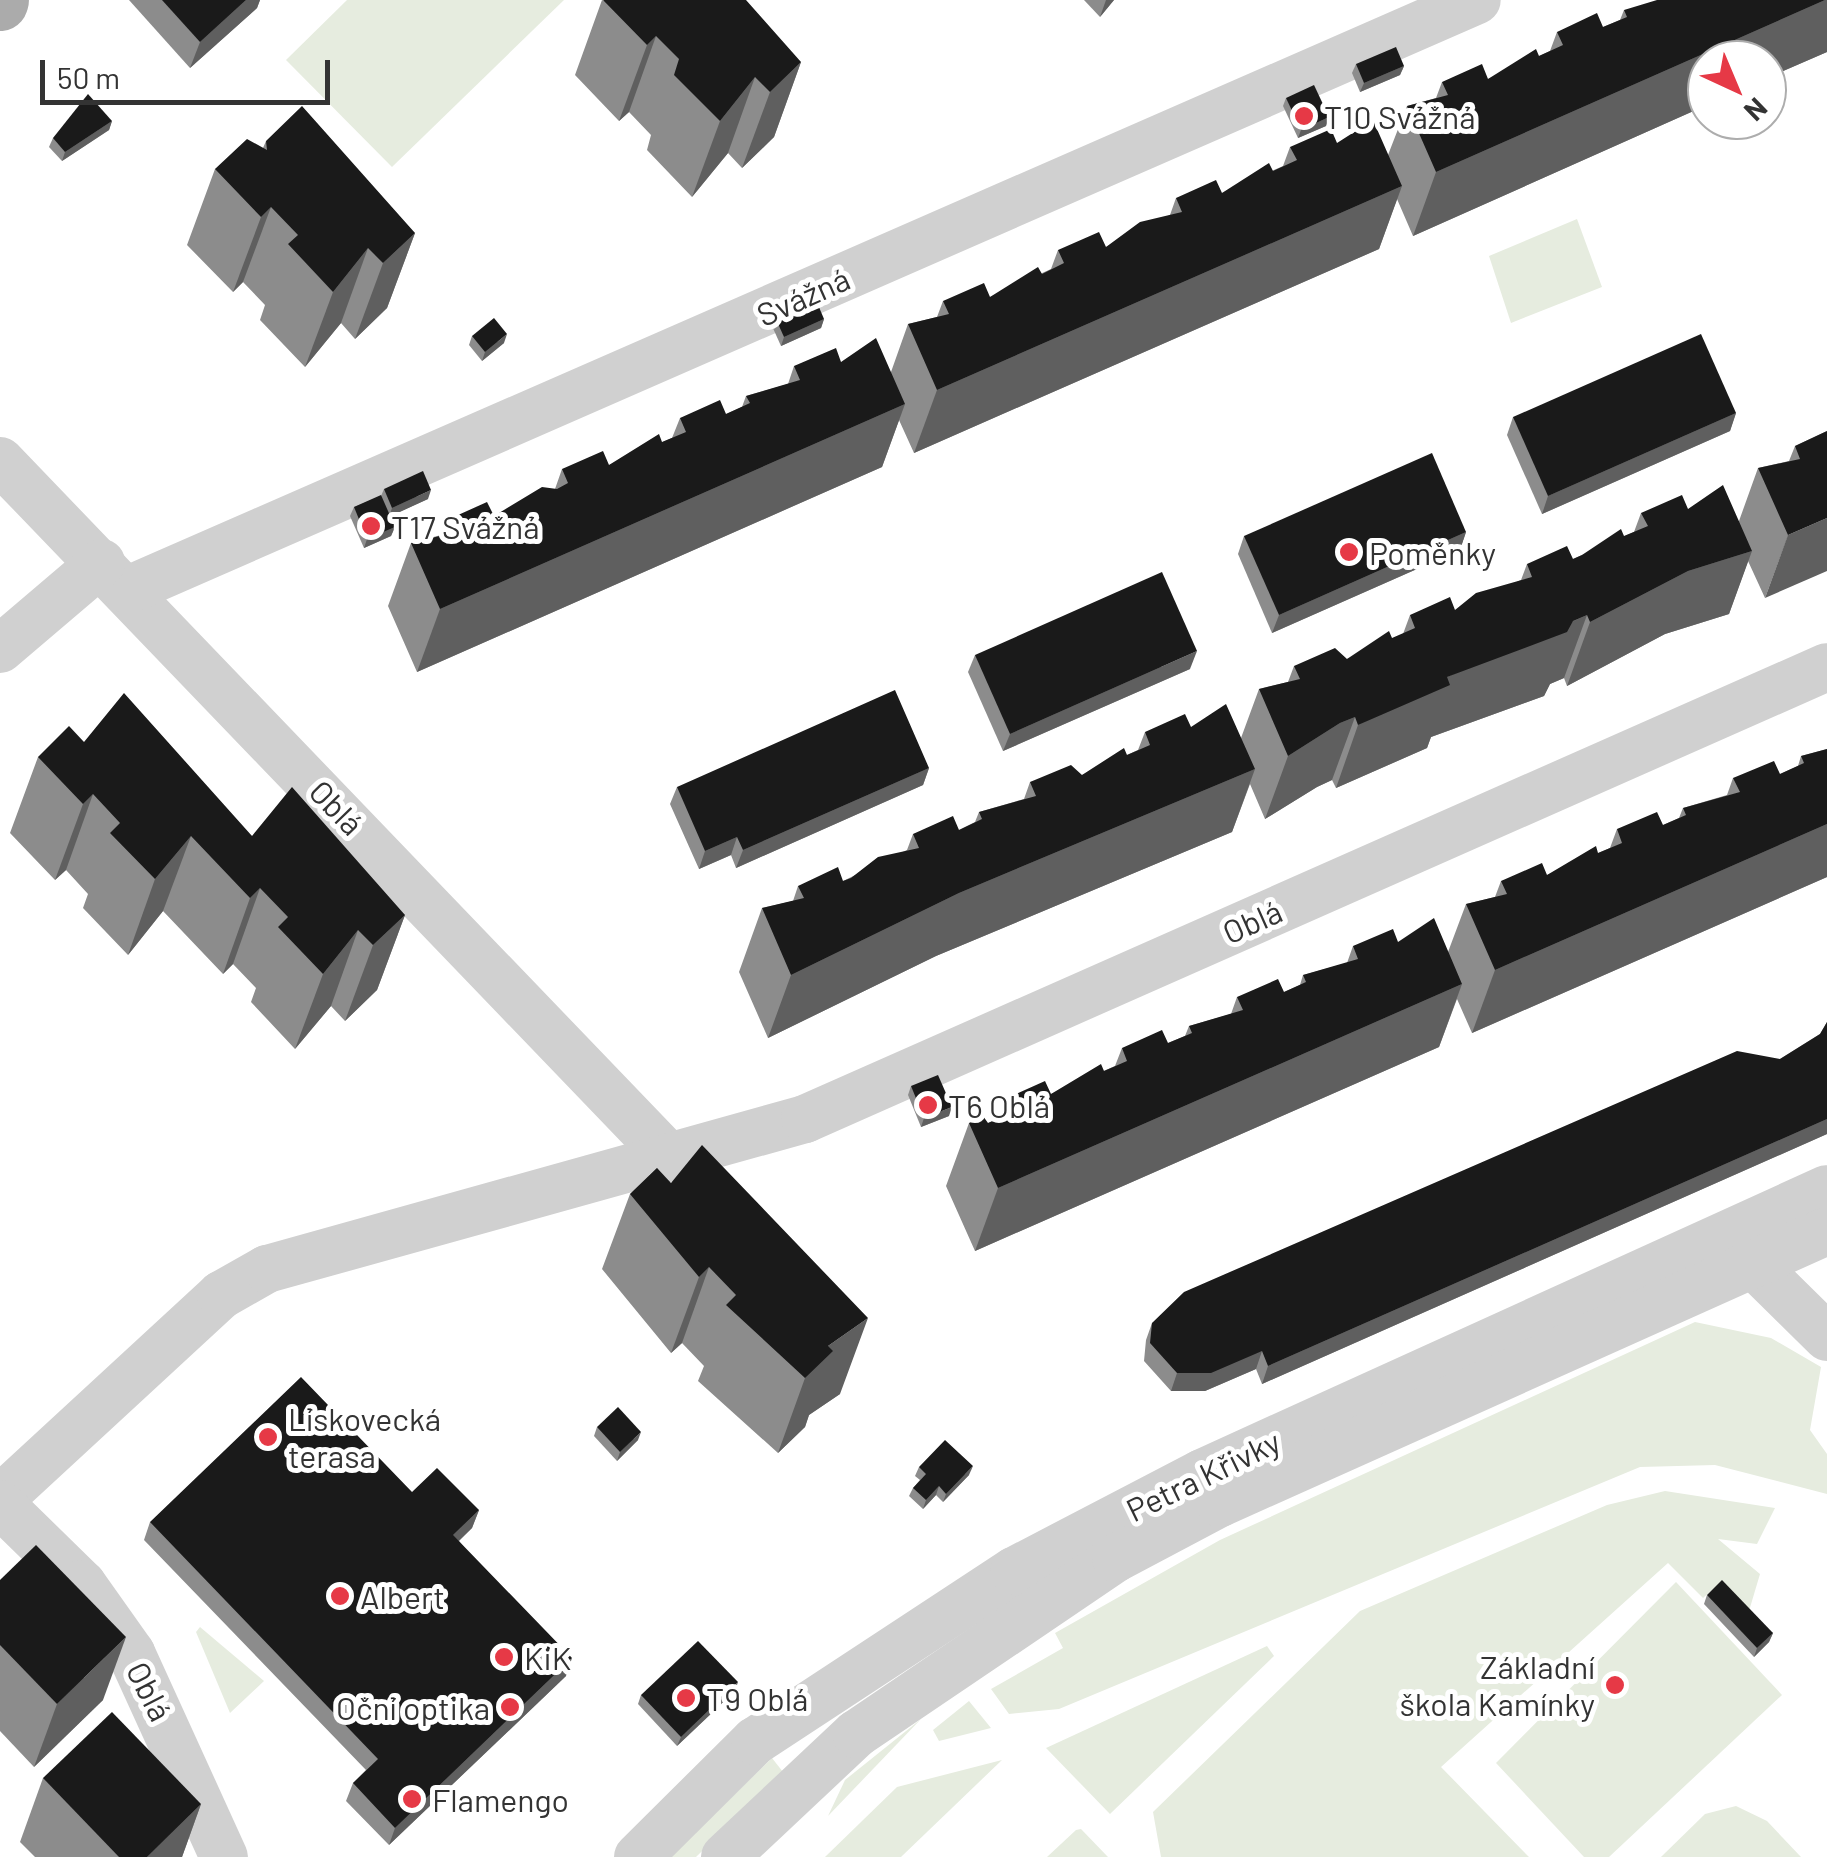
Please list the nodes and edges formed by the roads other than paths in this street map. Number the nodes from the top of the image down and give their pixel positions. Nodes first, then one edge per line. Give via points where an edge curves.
1 (1477, 0) edge
2 (0, 461) edge
3 (114, 577) junction
4 (0, 649) edge
5 (1827, 666) edge
6 (670, 1158) junction
7 (1827, 1189) edge
8 (1827, 1231) edge
9 (1745, 1246) junction
10 (1827, 1336) edge
11 (0, 1501) edge
12 (224, 1857) edge
13 (638, 1857) edge
14 (726, 1857) edge

1 - 3 street, Svážná
2 - 3 street, Oblá
3 - 4 street, Svážná
3 - 6 street, Oblá
5 - 6 street, Oblá via 804,1119
6 - 11 street, Oblá via 242,1280
7 - 9 street, Petra Křivky
8 - 9 street, Petra Křivky
9 - 10 street
9 - 13 street, Petra Křivky via 1202,1473 1014,1571 756,1742
9 - 14 street, Petra Křivky via 1116,1558 856,1734
11 - 12 street, Oblá via 82,1584 132,1654

